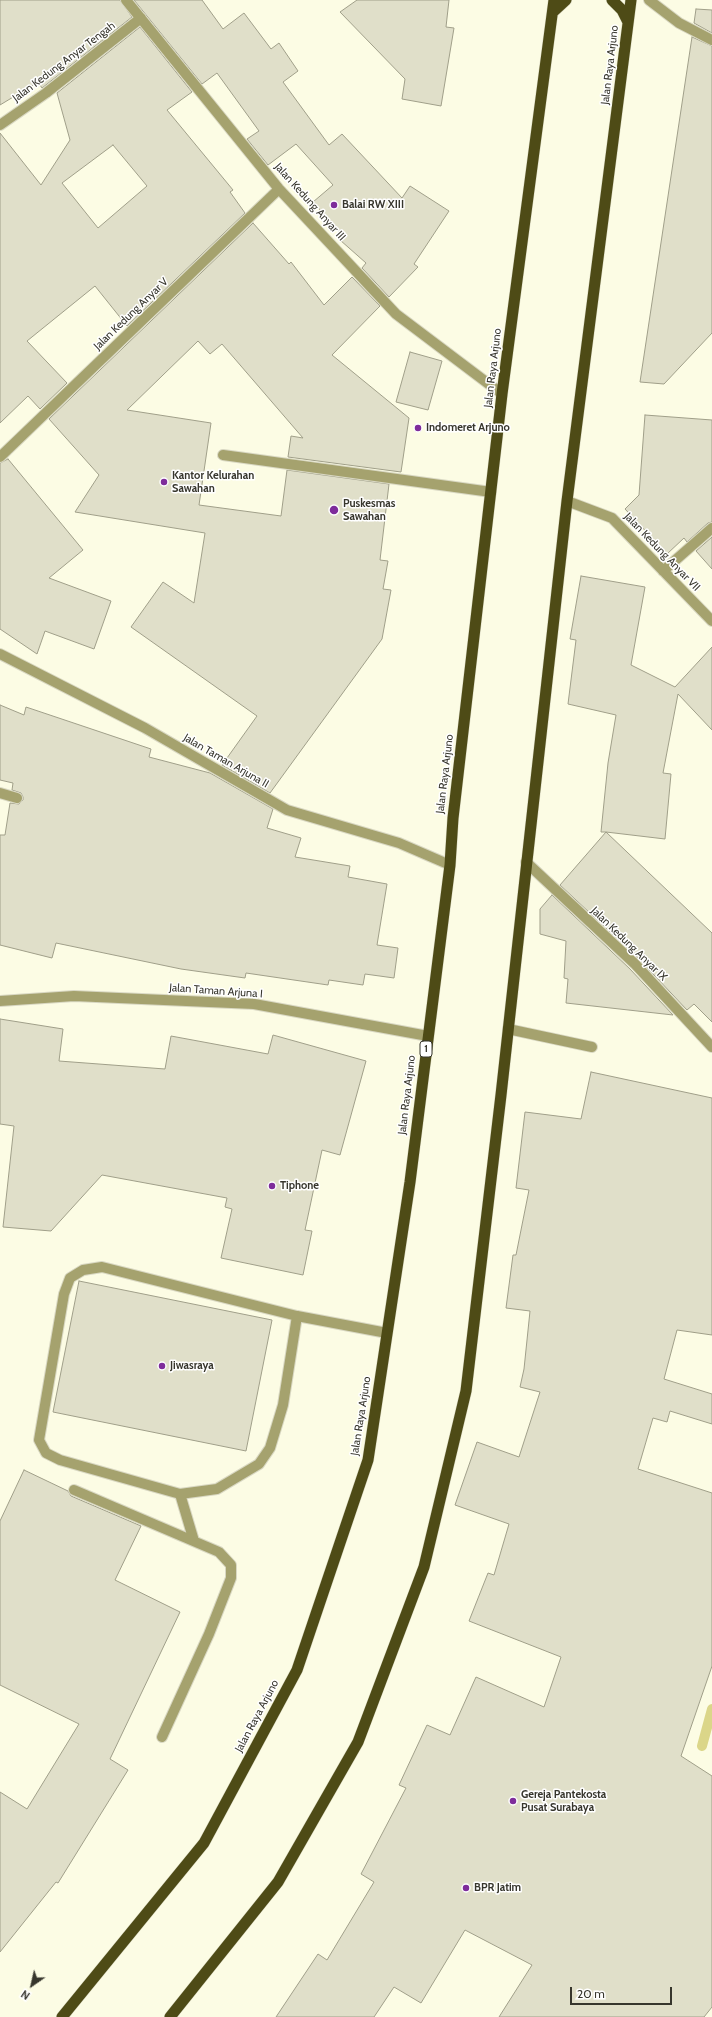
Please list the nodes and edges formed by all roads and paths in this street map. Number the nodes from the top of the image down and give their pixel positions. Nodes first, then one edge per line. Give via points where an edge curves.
1 (126, 0) edge
2 (554, 0) edge
3 (566, 0) edge
4 (612, 0) edge
5 (631, 0) edge
6 (649, 0) edge
7 (553, 12) junction
8 (141, 18) junction
9 (628, 23) junction
10 (712, 40) edge
11 (0, 124) edge
12 (279, 189) junction
13 (502, 394) junction
14 (223, 454) dead end
15 (0, 457) edge
16 (491, 492) junction
17 (567, 501) junction
18 (712, 528) edge
19 (663, 571) junction
20 (712, 621) edge
21 (0, 654) edge
22 (0, 793) edge
23 (17, 798) dead end
24 (526, 862) junction
25 (450, 865) junction
26 (0, 1001) edge
27 (508, 1029) junction
28 (428, 1036) junction
29 (712, 1046) edge
30 (592, 1047) dead end
31 (297, 1316) junction
32 (387, 1333) junction
33 (74, 1490) dead end
34 (180, 1494) junction
35 (194, 1541) junction
36 (162, 1737) dead end
37 (62, 2017) edge
38 (170, 2017) edge

1 - 8 street, Jalan Kedung Anyar III
2 - 7 highway, Jalan Raya Arjuno / 1
3 - 7 highway
4 - 9 highway via 622,10
5 - 9 highway, Jalan Raya Arjuno
6 - 10 street via 679,23
7 - 13 highway, Jalan Raya Arjuno / 1
8 - 11 street, Jalan Kedung Anyar Tengah via 46,94
8 - 12 street, Jalan Kedung Anyar III
9 - 17 highway, Jalan Raya Arjuno
12 - 13 street, Jalan Kedung Anyar III via 396,314
12 - 15 street, Jalan Kedung Anyar V
13 - 16 highway, Jalan Raya Arjuno / 1
14 - 16 street
16 - 25 highway, Jalan Raya Arjuno / 1 via 453,818
17 - 19 street, Jalan Kedung Anyar VII via 612,518
17 - 24 highway, Jalan Raya Arjuno
18 - 19 street
19 - 20 street, Jalan Kedung Anyar VII
21 - 25 street, Jalan Taman Arjuna II via 145,728 287,810 399,844
22 - 23 street
24 - 27 highway, Jalan Raya Arjuno
24 - 29 street, Jalan Kedung Anyar IX via 635,964
25 - 28 highway, Jalan Raya Arjuno / 1
26 - 28 street, Jalan Taman Arjuna I via 74,996 254,1004
27 - 30 street
27 - 38 highway, Jalan Raya Arjuno via 466,1391 424,1567 358,1742 278,1882
28 - 32 highway, Jalan Raya Arjuno / 1 via 410,1182
31 - 32 street
31 - 34 street via 284,1405 270,1448 259,1464 217,1489
31 - 34 street via 102,1267 83,1270 70,1278 64,1294 39,1440 46,1453 60,1460
32 - 37 highway, Jalan Raya Arjuno / 1 via 368,1460 297,1670 204,1843
33 - 35 street
34 - 35 street
35 - 36 street via 219,1552 231,1565 231,1578 209,1634

